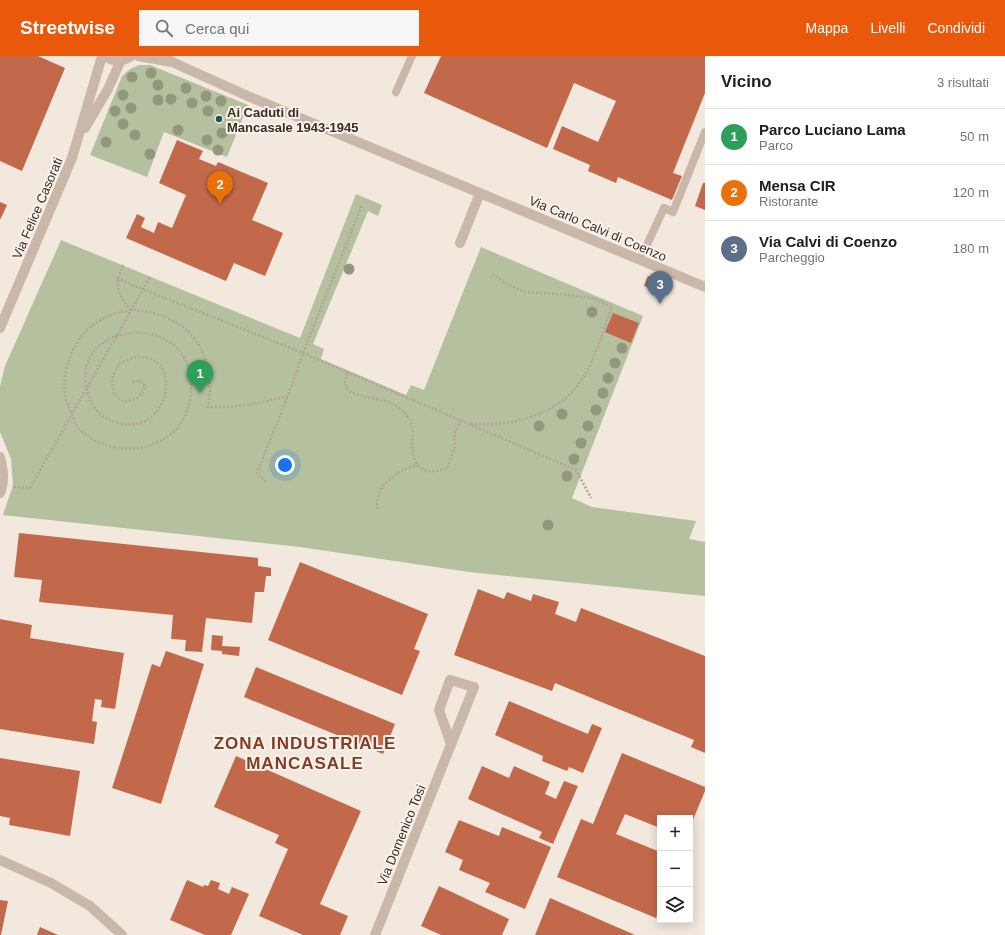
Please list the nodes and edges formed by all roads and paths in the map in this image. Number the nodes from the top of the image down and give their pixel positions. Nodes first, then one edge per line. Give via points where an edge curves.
1 (102, 56) edge
2 (105, 56) edge
3 (131, 56) edge
4 (138, 56) edge
5 (412, 56) edge
6 (168, 59) edge
7 (121, 60) junction
8 (396, 92) dead end
9 (705, 132) edge
10 (77, 142) junction
11 (480, 193) junction
12 (362, 205) dead end
13 (460, 243) dead end
14 (640, 260) junction
15 (123, 265) dead end
16 (492, 274) dead end
17 (150, 277) dead end
18 (117, 279) junction
19 (705, 287) edge
20 (143, 289) junction
21 (131, 310) junction
22 (0, 328) edge
23 (117, 335) junction
24 (303, 353) junction
25 (347, 373) junction
26 (132, 382) dead end
27 (87, 388) junction
28 (288, 396) junction
29 (72, 414) junction
30 (461, 421) junction
31 (468, 424) junction
32 (0, 457) edge
33 (418, 465) junction
34 (266, 482) dead end
35 (13, 487) dead end
36 (0, 493) edge
37 (590, 498) dead end
38 (378, 509) dead end
39 (451, 744) junction
40 (0, 860) edge
41 (122, 935) edge
42 (375, 935) edge

1 - 10 street, Via Felice Casorati
2 - 7 street
3 - 7 street
4 - 6 street, Via Carlo Calvi di Coenzo
5 - 8 lane
6 - 11 street, Via Carlo Calvi di Coenzo via 250,97
7 - 10 street, Via Felice Casorati via 108,89
9 - 14 lane via 673,212 664,208
10 - 22 street, Via Felice Casorati
11 - 13 street
11 - 14 street, Via Carlo Calvi di Coenzo
12 - 24 path
14 - 19 street, Via Carlo Calvi di Coenzo
15 - 18 path
16 - 31 path via 525,292 594,299 612,307 593,357 569,394 555,405 531,417 489,425
17 - 20 path
18 - 20 path
18 - 21 path via 119,292
20 - 21 path
20 - 24 path
21 - 23 path
21 - 28 path via 146,310 163,316 179,323 192,335 202,349 208,366 208,407 225,408
21 - 29 path via 112,313 99,320 86,330 77,343 69,358 65,376 68,408
23 - 27 path
23 - 27 path via 99,345 90,358 86,374
23 - 29 path via 150,333 167,340 179,351 188,366 192,383 185,416 172,434 154,444 119,450 87,436 76,425
24 - 25 path
24 - 28 path
25 - 30 path
25 - 33 path via 345,382 348,390 356,395 391,402 408,417
26 - 27 path via 140,381 145,386 144,393 138,398 124,402 114,394 112,378 119,364 137,357 154,360 163,370 167,384 165,400 156,414 143,423 127,426 107,419 92,406
27 - 29 path
28 - 34 path via 257,473
29 - 35 path via 30,488
30 - 31 path
30 - 33 path via 454,434 455,447 447,468 427,472
31 - 37 path via 576,470
32 - 36 street via 4,470
33 - 38 path via 405,468 382,488 376,503
39 - 39 street, Via Domenico Tosi via 474,687 450,680 439,710
39 - 42 street, Via Domenico Tosi
40 - 41 street via 51,883 90,906

